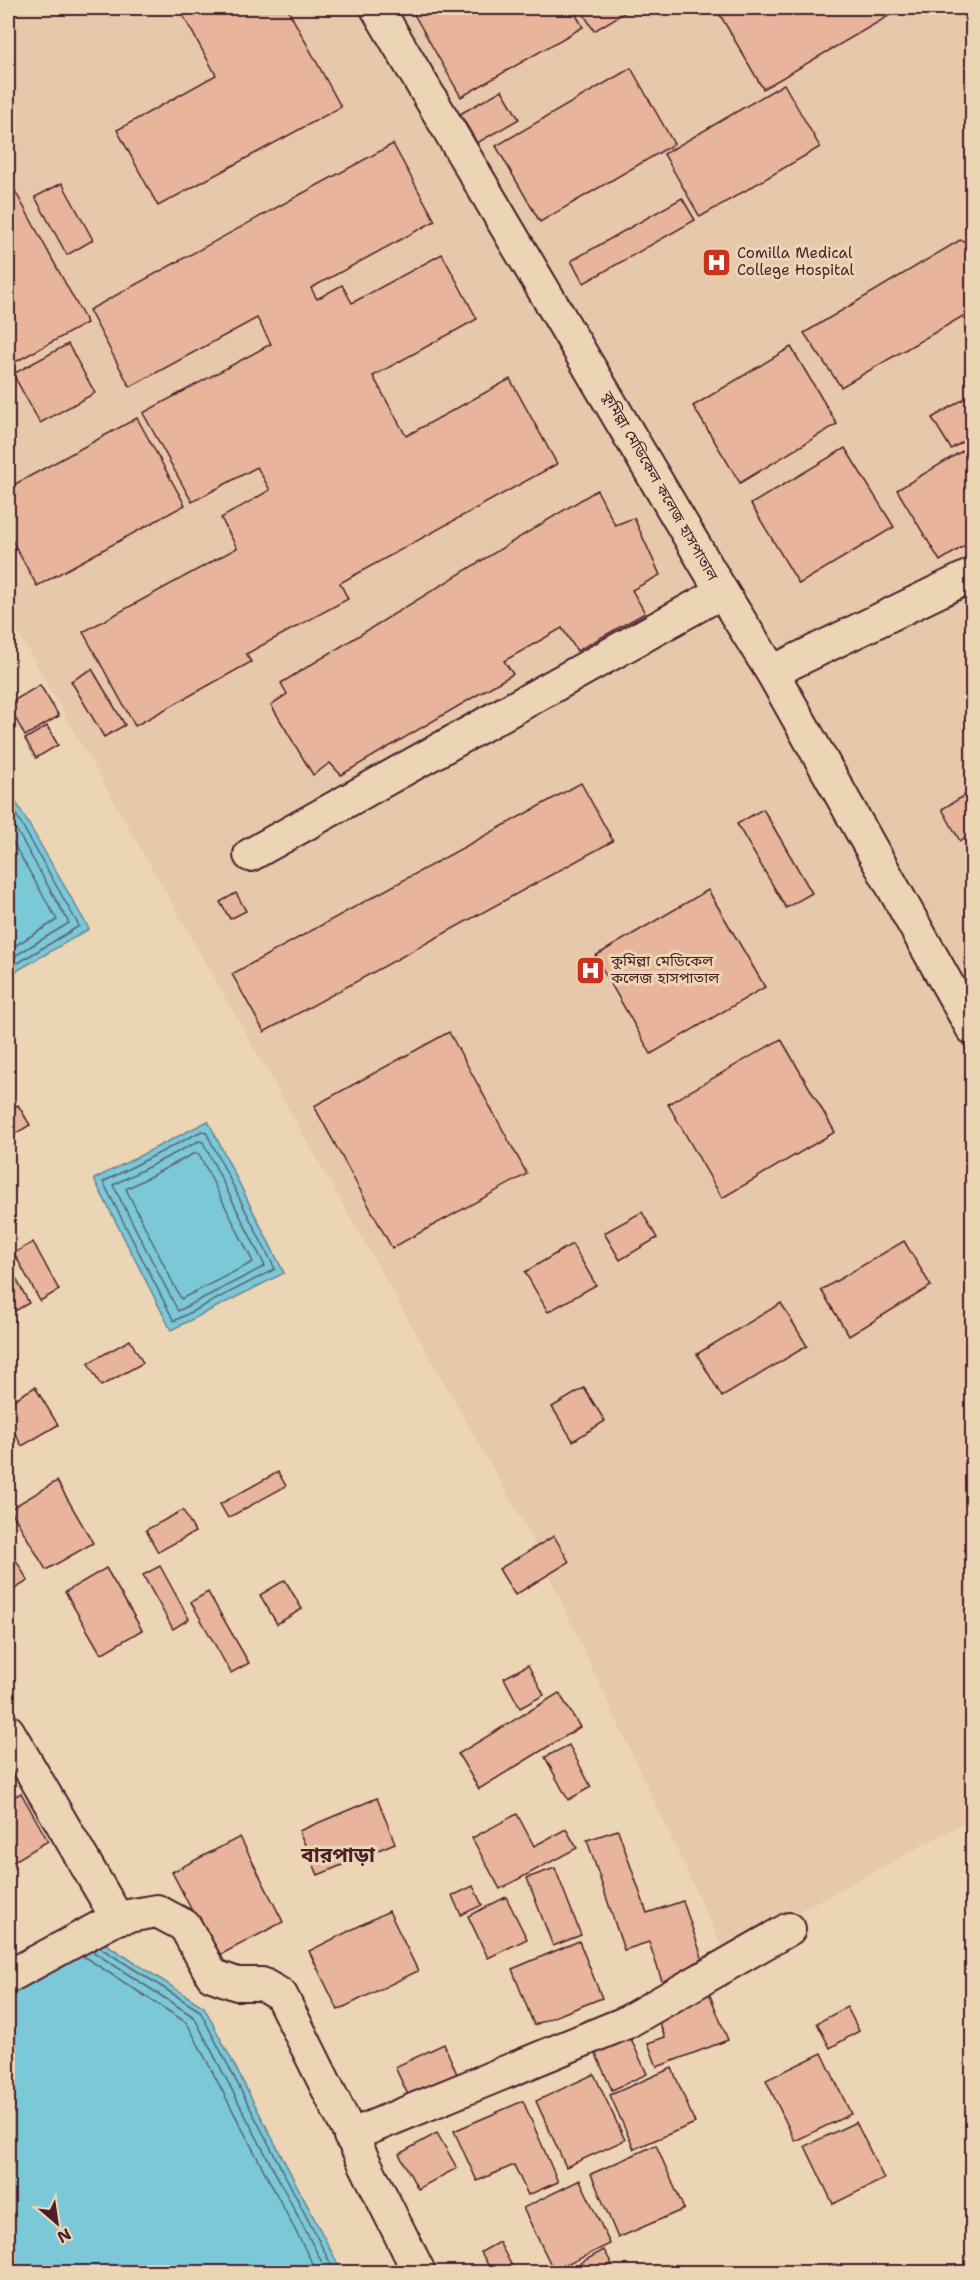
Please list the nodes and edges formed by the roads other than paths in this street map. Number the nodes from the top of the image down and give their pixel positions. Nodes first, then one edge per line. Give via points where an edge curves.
1 (377, 8) edge
2 (968, 588) edge
3 (722, 592) junction
4 (772, 672) junction
5 (250, 855) dead end
6 (972, 1028) edge
7 (8, 1731) edge
8 (117, 1918) junction
9 (789, 1929) dead end
10 (8, 1977) edge
11 (350, 2136) junction
12 (419, 2272) edge

1 - 3 street, কুমিল্লা মেডিকেল কলেজ হাসপাতাল
2 - 4 street
3 - 4 street, কুমিল্লা মেডিকেল কলেজ হাসপাতাল
3 - 5 street
4 - 6 street, কুমিল্লা মেডিকেল কলেজ হাসপাতাল
7 - 8 street
8 - 10 street
8 - 11 street via 157,1911 185,1926 212,1975 237,1984 262,1984 281,1995
9 - 11 street via 625,2023
11 - 12 street

